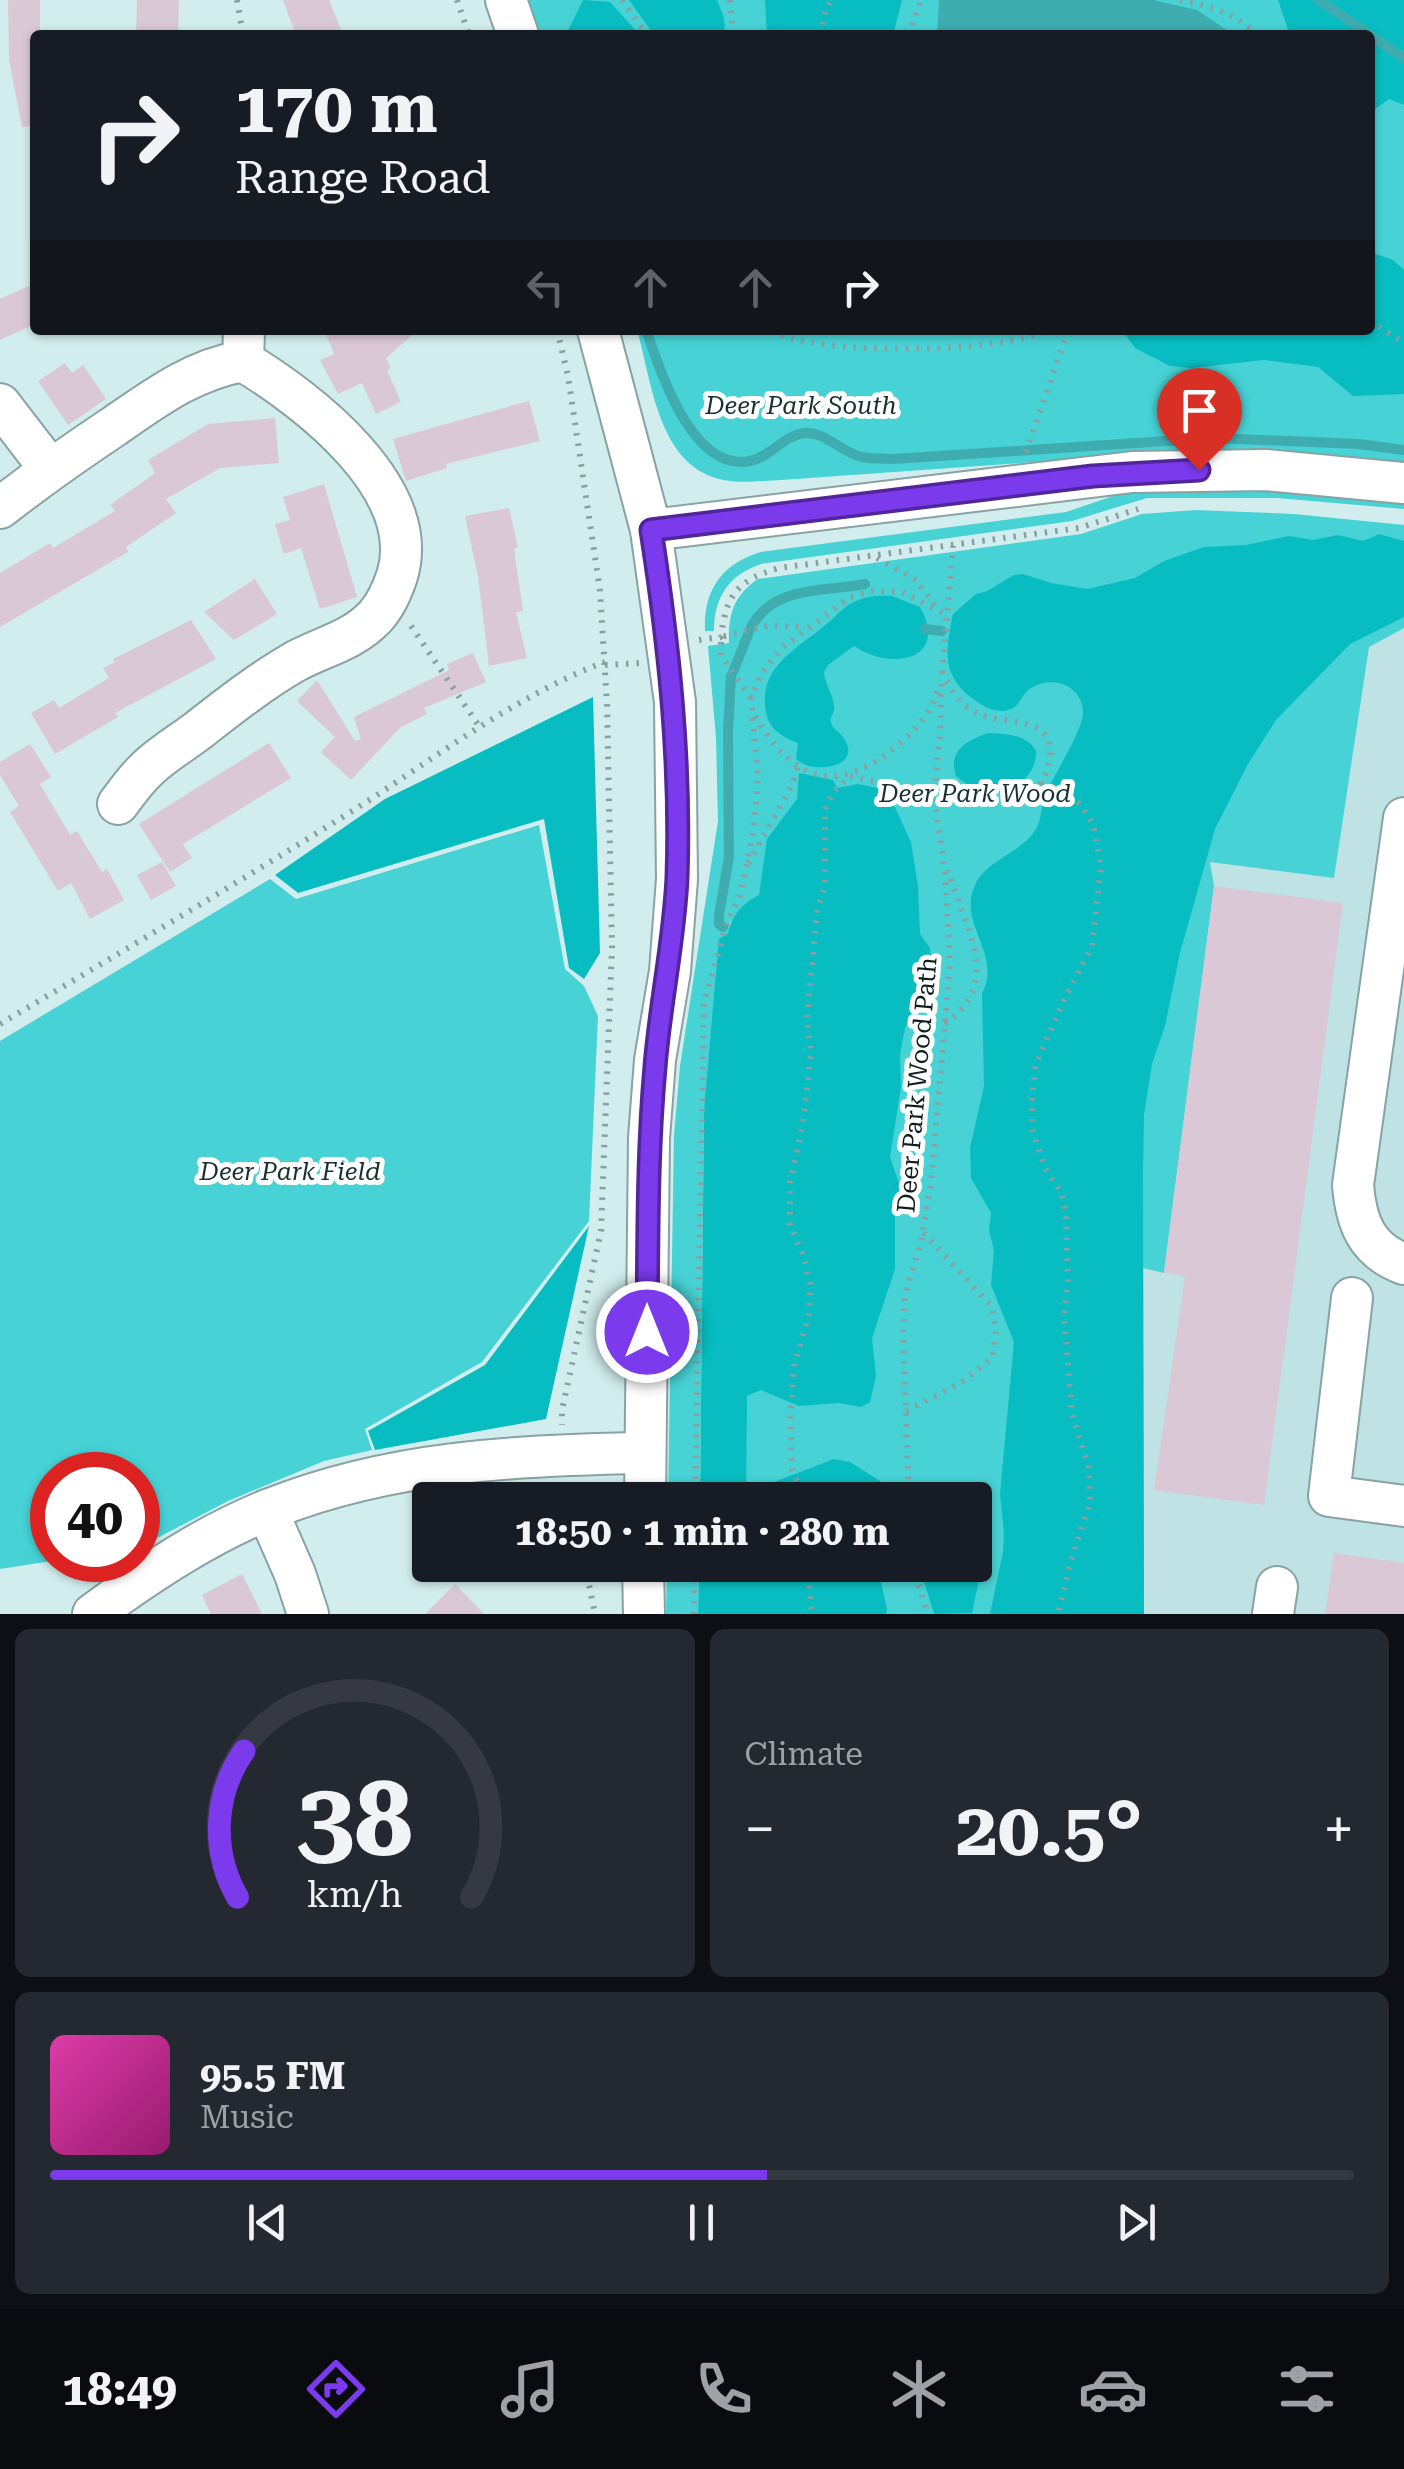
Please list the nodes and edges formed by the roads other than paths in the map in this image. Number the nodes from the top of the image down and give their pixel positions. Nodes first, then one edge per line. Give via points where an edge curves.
1 (506, 0) edge
2 (516, 30) edge
3 (599, 335) edge
4 (243, 346) edge
5 (0, 404) edge
6 (50, 469) junction
7 (1404, 482) edge
8 (0, 508) edge
9 (651, 530) junction
10 (118, 804) dead end
11 (1404, 818) edge
12 (1404, 1264) edge
13 (1352, 1298) dead end
14 (646, 1453) junction
15 (645, 1482) edge
16 (1404, 1506) edge
17 (266, 1510) junction
18 (644, 1582) edge
19 (93, 1614) edge
20 (308, 1614) edge
21 (644, 1614) edge

1 - 2 street
3 - 9 street
4 - 6 street
4 - 10 street via 370,470 398,522 400,567 378,615 358,632 267,679 148,768
5 - 6 street
6 - 8 street
7 - 9 street via 1266,470 1132,472
9 - 14 street via 675,702 677,879 649,1138
11 - 12 street via 1353,1185 1363,1234
13 - 16 street via 1329,1496
14 - 15 street
14 - 17 street via 417,1468
17 - 19 street via 174,1558
17 - 20 street
18 - 21 street

